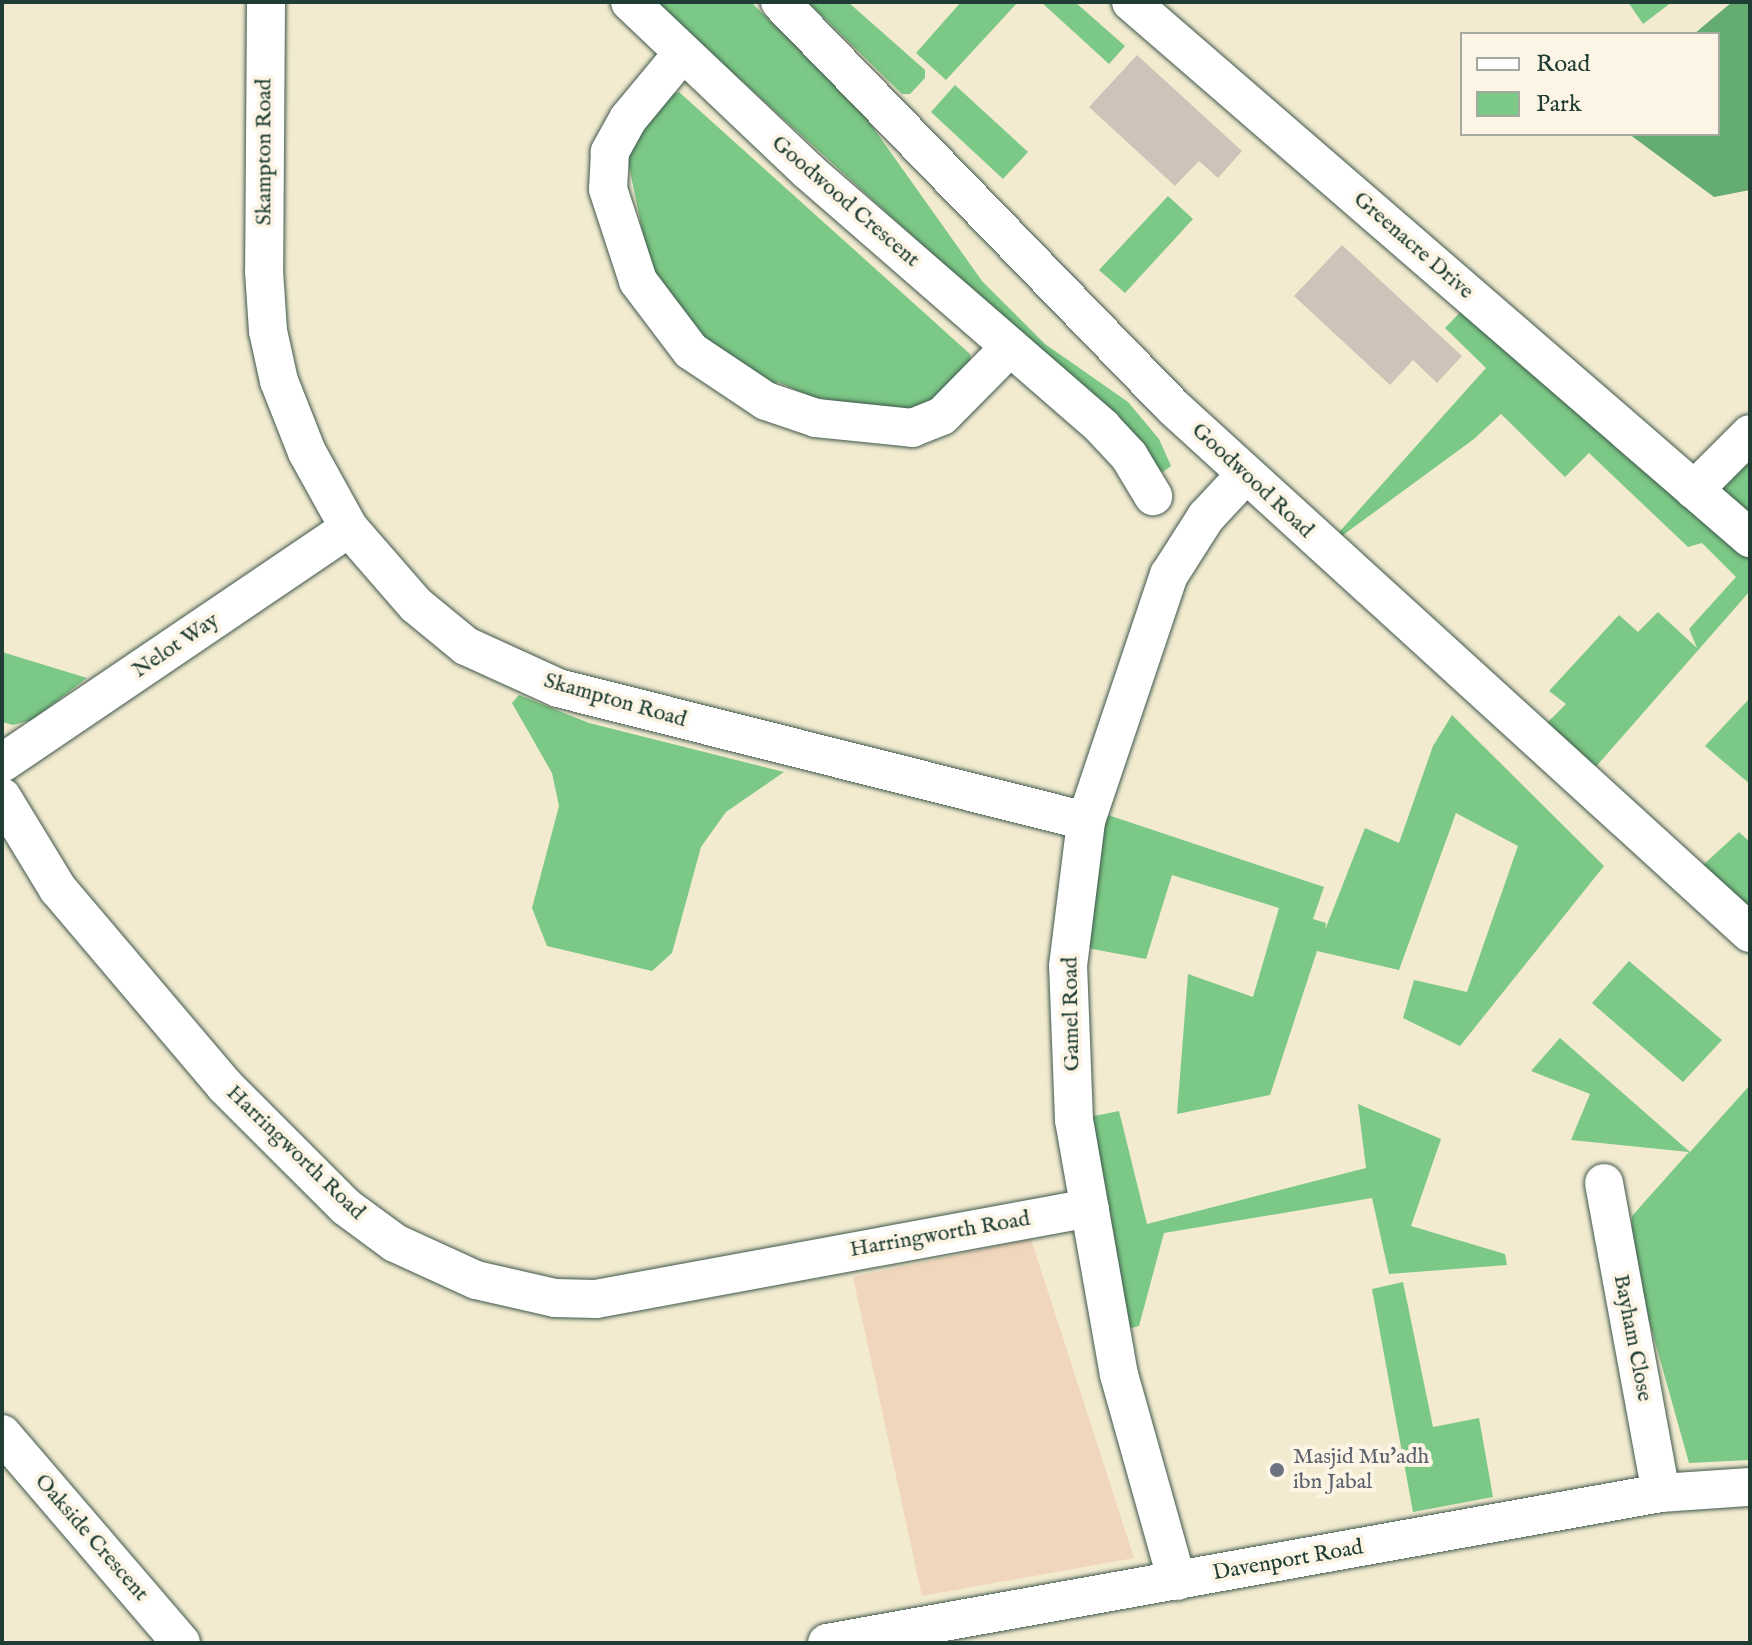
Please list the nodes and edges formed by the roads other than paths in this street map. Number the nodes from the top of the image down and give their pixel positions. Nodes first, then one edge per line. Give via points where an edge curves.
1 (266, 2) edge
2 (630, 2) edge
3 (780, 2) edge
4 (1131, 2) edge
5 (681, 55) junction
6 (1010, 347) junction
7 (1750, 434) edge
8 (1245, 475) junction
9 (1694, 490) junction
10 (1153, 496) dead end
11 (349, 528) junction
12 (1750, 538) edge
13 (2, 763) edge
14 (2, 797) edge
15 (1088, 815) junction
16 (1750, 933) edge
17 (1604, 1183) dead end
18 (1090, 1208) junction
19 (2, 1434) edge
20 (1750, 1487) edge
21 (1661, 1493) junction
22 (1177, 1581) junction
23 (181, 1643) edge
24 (827, 1643) edge

1 - 11 street, Skampton Road via 268,331 279,381 307,452
2 - 5 street, Goodwood Crescent
3 - 8 street, Goodwood Road
4 - 9 street, Greenacre Drive
5 - 6 street, Goodwood Crescent
5 - 6 street via 628,119 610,152 608,189 638,281 691,351 766,401 816,418 912,428 952,408
6 - 10 street, Goodwood Crescent via 1102,427 1129,456
7 - 9 street
8 - 15 street, Gamel Road via 1206,517 1169,575
8 - 16 street, Goodwood Road via 1586,778
9 - 12 street, Greenacre Drive
11 - 13 street, Nelot Way
11 - 15 street, Skampton Road via 416,605 466,646 558,688
14 - 18 street, Harringworth Road via 58,889 109,954 274,1137 346,1207 395,1243 476,1280 555,1298 596,1299
15 - 18 street, Gamel Road via 1068,966 1074,1120
17 - 21 street, Bayham Close
18 - 22 street, Gamel Road via 1119,1375
19 - 23 street, Oakside Crescent
20 - 21 street, Davenport Road
21 - 22 street, Davenport Road
22 - 24 street, Davenport Road

